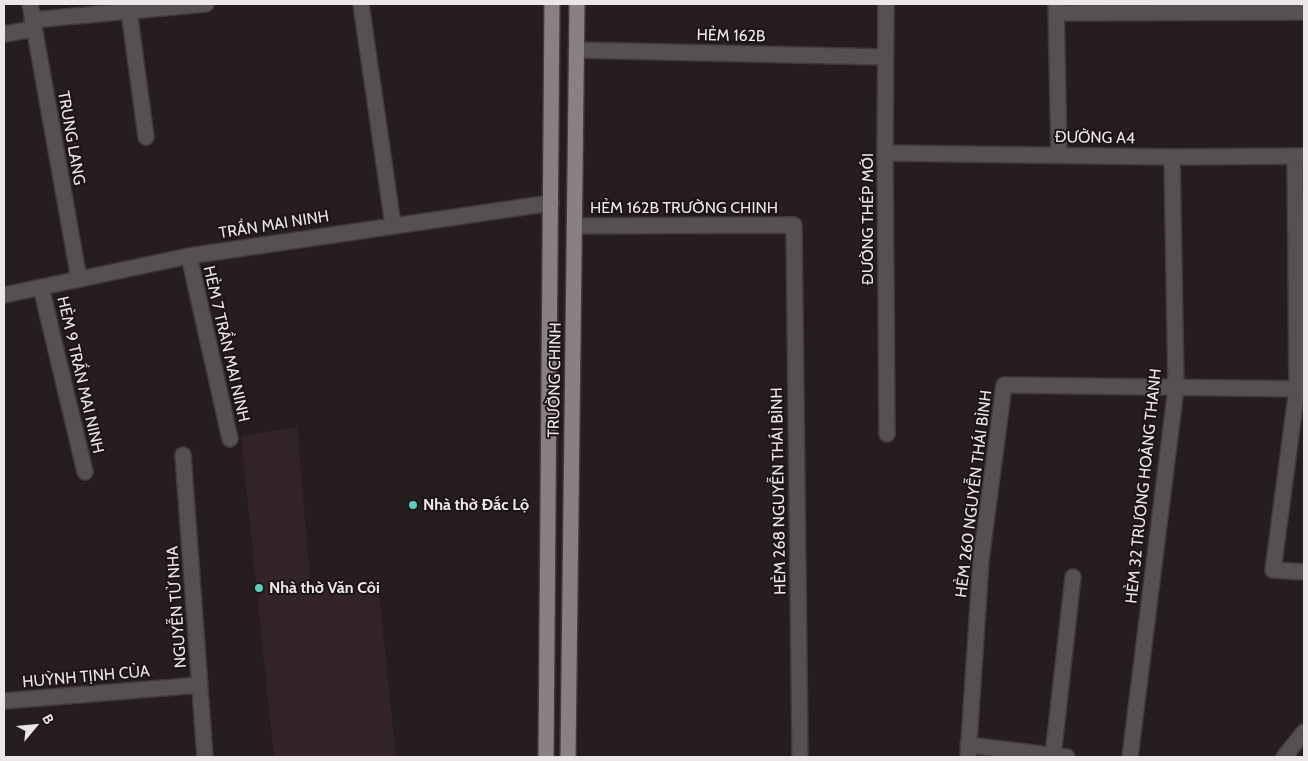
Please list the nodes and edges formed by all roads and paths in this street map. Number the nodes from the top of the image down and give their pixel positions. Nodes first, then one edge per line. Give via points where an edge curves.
1 (30, 4) edge
2 (206, 4) edge
3 (361, 4) edge
4 (552, 4) edge
5 (577, 4) edge
6 (886, 4) edge
7 (180, 5) edge
8 (1056, 8) edge
9 (129, 11) junction
10 (1304, 12) edge
11 (33, 24) junction
12 (4, 34) edge
13 (576, 50) junction
14 (885, 56) junction
15 (146, 137) dead end
16 (885, 153) junction
17 (1058, 155) junction
18 (1299, 156) edge
19 (1172, 157) junction
20 (551, 203) junction
21 (393, 225) junction
22 (794, 225) joint
23 (574, 226) junction
24 (189, 256) junction
25 (1300, 257) edge
26 (79, 279) junction
27 (41, 287) junction
28 (4, 295) edge
29 (1176, 388) junction
30 (1301, 389) edge
31 (887, 434) dead end
32 (230, 439) dead end
33 (183, 454) dead end
34 (85, 472) dead end
35 (1304, 572) edge
36 (1073, 577) dead end
37 (200, 685) junction
38 (4, 701) edge
39 (1304, 732) edge
40 (968, 751) edge
41 (1060, 756) edge
42 (205, 757) edge
43 (546, 757) edge
44 (568, 757) edge
45 (800, 757) edge
46 (1130, 757) edge
47 (1284, 757) edge

1 - 11 street, TRUNG LANG
2 - 7 street
3 - 21 street
4 - 20 main road, TRƯỜNG CHINH
5 - 13 main road, TRƯỜNG CHINH
6 - 14 street, ĐƯỜNG THÉP MỚI
7 - 9 street
8 - 10 street
8 - 17 street
9 - 11 street
9 - 15 street
11 - 12 street
11 - 26 street, TRUNG LANG
13 - 14 street, HẺM 162B
13 - 23 main road, TRƯỜNG CHINH
14 - 16 street, ĐƯỜNG THÉP MỚI
16 - 17 street, ĐƯỜNG A4
16 - 31 street, ĐƯỜNG THÉP MỚI
17 - 19 street, ĐƯỜNG A4
18 - 19 street, ĐƯỜNG A4
18 - 25 street
19 - 29 street, HẺM 32 TRƯƠNG HOÀNG THANH
20 - 21 street, TRẦN MAI NINH
20 - 43 main road, TRƯỜNG CHINH
21 - 24 street, TRẦN MAI NINH
22 - 23 street, HẺM 162B TRƯỜNG CHINH
22 - 45 street, HẺM 268 NGUYỄN THÁI BÌNH
23 - 44 main road, TRƯỜNG CHINH
24 - 26 street, TRẦN MAI NINH
24 - 32 street, HẺM 7 TRẦN MAI NINH
25 - 30 street
26 - 27 street, TRẦN MAI NINH
27 - 28 street, TRẦN MAI NINH
27 - 34 street, HẺM 9 TRẦN MAI NINH
29 - 30 street, HẺM 260 NGUYỄN THÁI BÌNH
29 - 40 street, HẺM 260 NGUYỄN THÁI BÌNH via 1004,384 981,560
29 - 46 street, HẺM 32 TRƯƠNG HOÀNG THANH
30 - 35 street via 1273,570
33 - 37 street, NGUYỄN TỬ NHA
36 - 41 street
37 - 38 street, HUỲNH TỊNH CỦA
37 - 42 street, NGUYỄN TỬ NHA
39 - 47 street
40 - 41 street

